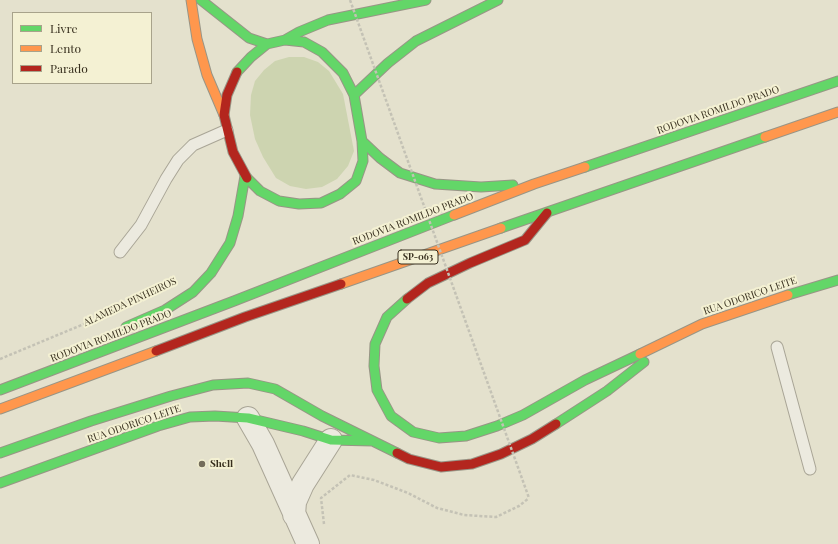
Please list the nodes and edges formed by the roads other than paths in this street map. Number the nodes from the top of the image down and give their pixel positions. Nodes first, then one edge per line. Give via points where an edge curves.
1 (191, 0) edge
2 (201, 0) edge
3 (426, 0) edge
4 (498, 0) edge
5 (285, 40) junction
6 (267, 44) junction
7 (838, 81) edge
8 (354, 95) junction
9 (838, 112) edge
10 (224, 115) junction
11 (227, 130) junction
12 (362, 141) junction
13 (245, 176) junction
14 (534, 184) junction
15 (546, 213) junction
16 (120, 252) dead end
17 (838, 280) edge
18 (115, 332) dead end
19 (671, 340) junction
20 (777, 347) dead end
21 (43, 364) dead end
22 (0, 385) edge
23 (0, 390) edge
24 (0, 409) edge
25 (248, 418) junction
26 (331, 440) junction
27 (373, 441) junction
28 (0, 453) edge
29 (810, 469) dead end
30 (0, 483) edge
31 (294, 515) junction
32 (308, 544) edge

1 - 10 main road via 197,39 207,75
2 - 6 main road via 249,38
3 - 5 main road via 328,20
4 - 8 main road via 416,41 388,62
5 - 6 main road
5 - 8 main road via 304,42 322,52 343,73
6 - 10 main road via 235,74 227,95
7 - 14 main road, RODOVIA ROMILDO PRADO / SP-063
8 - 12 main road
9 - 15 main road, SP-063
10 - 11 main road
11 - 13 main road via 233,152
11 - 16 lane via 193,145 178,160 141,225
12 - 13 main road via 363,161 356,181 340,194 321,204 279,201 260,191
12 - 14 main road via 400,173 435,184 481,187
13 - 18 main road via 230,244 211,273 193,292 165,310
14 - 23 main road, RODOVIA ROMILDO PRADO / SP-063
15 - 19 main road via 525,240 428,283 387,317 375,344 374,366 377,390 391,416 413,432 439,438 466,436 523,415 585,380
15 - 24 main road, SP-063 via 245,317
17 - 19 main road, RUA ODORICO LEITE via 725,315
19 - 27 main road via 607,391 532,439 472,464 441,467 409,459
20 - 29 lane
21 - 22 main road
25 - 26 main road, RUA ODORICO LEITE
25 - 30 main road, RUA ODORICO LEITE via 190,417
25 - 31 street via 263,444
26 - 27 main road, RUA ODORICO LEITE
26 - 31 street via 303,484 295,502
27 - 28 main road via 275,390 248,383 213,385 171,396
31 - 32 street

